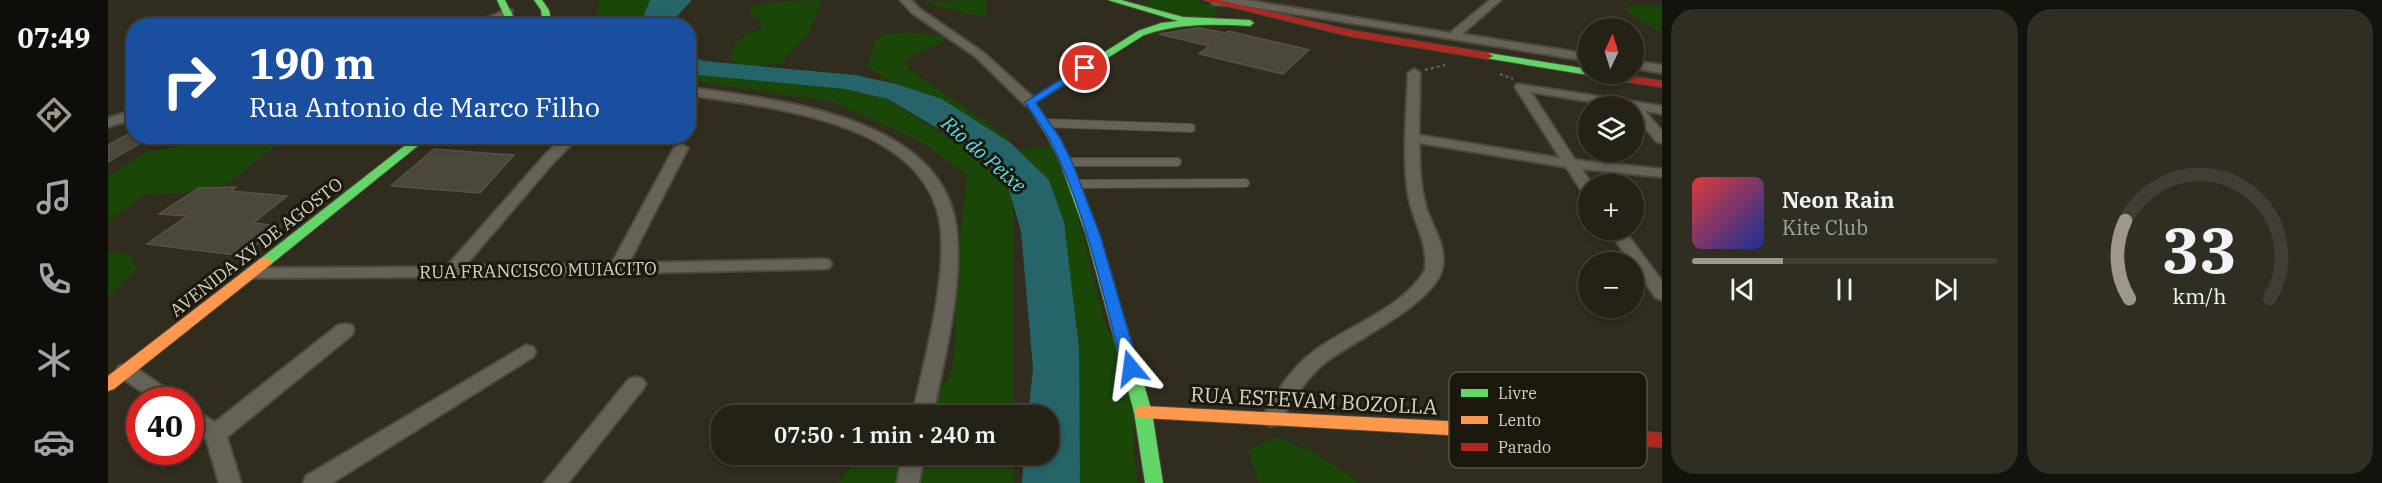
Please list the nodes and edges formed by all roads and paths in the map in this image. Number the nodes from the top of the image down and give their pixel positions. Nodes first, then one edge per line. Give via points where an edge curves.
1 (538, 0) edge
2 (905, 0) edge
3 (1112, 0) edge
4 (1496, 0) edge
5 (1212, 1) edge
6 (1143, 5) edge
7 (546, 18) edge
8 (1208, 21) junction
9 (1141, 33) junction
10 (1346, 33) junction
11 (1453, 36) junction
12 (1578, 56) edge
13 (1455, 62) dead end
14 (1644, 66) edge
15 (1662, 69) edge
16 (1578, 70) edge
17 (1414, 73) joint
18 (1644, 81) edge
19 (1662, 84) edge
20 (696, 92) edge
21 (1578, 97) edge
22 (1030, 102) junction
23 (1644, 108) edge
24 (1662, 110) edge
25 (126, 117) edge
26 (1644, 119) edge
27 (108, 123) edge
28 (1045, 123) junction
29 (1191, 128) dead end
30 (1414, 138) junction
31 (1662, 139) edge
32 (415, 144) edge
33 (565, 144) edge
34 (681, 148) dead end
35 (1066, 162) junction
36 (1177, 162) dead end
37 (1572, 165) junction
38 (1662, 173) edge
39 (1578, 174) edge
40 (1245, 183) dead end
41 (1074, 184) junction
42 (1625, 240) edge
43 (823, 264) dead end
44 (618, 267) junction
45 (452, 272) junction
46 (253, 273) junction
47 (1654, 274) edge
48 (1662, 294) edge
49 (345, 330) dead end
50 (526, 352) dead end
51 (126, 371) junction
52 (636, 384) dead end
53 (108, 385) edge
54 (149, 387) edge
55 (924, 405) edge
56 (1143, 412) junction
57 (1272, 418) junction
58 (204, 426) edge
59 (1449, 428) edge
60 (215, 434) junction
61 (1647, 439) edge
62 (1662, 440) edge
63 (912, 465) edge
64 (230, 483) edge
65 (314, 483) edge
66 (555, 483) edge
67 (908, 483) edge
68 (1154, 483) edge

1 - 7 street
2 - 22 street via 980,54
3 - 6 street
4 - 11 street
5 - 8 street via 1222,6 1223,15
5 - 10 street
5 - 11 street
6 - 8 street via 1183,20
6 - 9 street via 1149,20
8 - 9 street via 1172,24
8 - 10 street
9 - 22 street
10 - 16 street
11 - 12 street
13 - 17 path
14 - 15 street
17 - 30 street
18 - 19 street
20 - 55 street via 812,111 867,130 901,151 939,193 947,215 948,262 944,309
21 - 37 street via 1521,87
22 - 28 street
23 - 24 street
25 - 27 street
26 - 31 street
28 - 29 lane
28 - 35 street
30 - 37 street
30 - 57 street via 1416,197 1435,257 1434,271 1408,300 1319,357 1285,395
32 - 46 street, AVENIDA XV DE AGOSTO
33 - 45 street
34 - 44 street
35 - 36 lane
35 - 41 street
37 - 38 street
37 - 39 street
40 - 41 lane
41 - 56 street via 1093,235
42 - 47 street
43 - 44 street, RUA FRANCISCO MUIACITO
44 - 45 street, RUA FRANCISCO MUIACITO
45 - 46 street, RUA FRANCISCO MUIACITO
46 - 51 street, AVENIDA XV DE AGOSTO
47 - 48 street
49 - 60 street
50 - 65 street
51 - 53 street, AVENIDA XV DE AGOSTO
51 - 54 street
52 - 66 street
56 - 57 street, RUA ESTEVAM BOZOLLA
56 - 68 street
57 - 59 street, RUA ESTEVAM BOZOLLA
58 - 60 street
60 - 64 street
61 - 62 street, RUA ESTEVAM BOZOLLA
63 - 67 street

